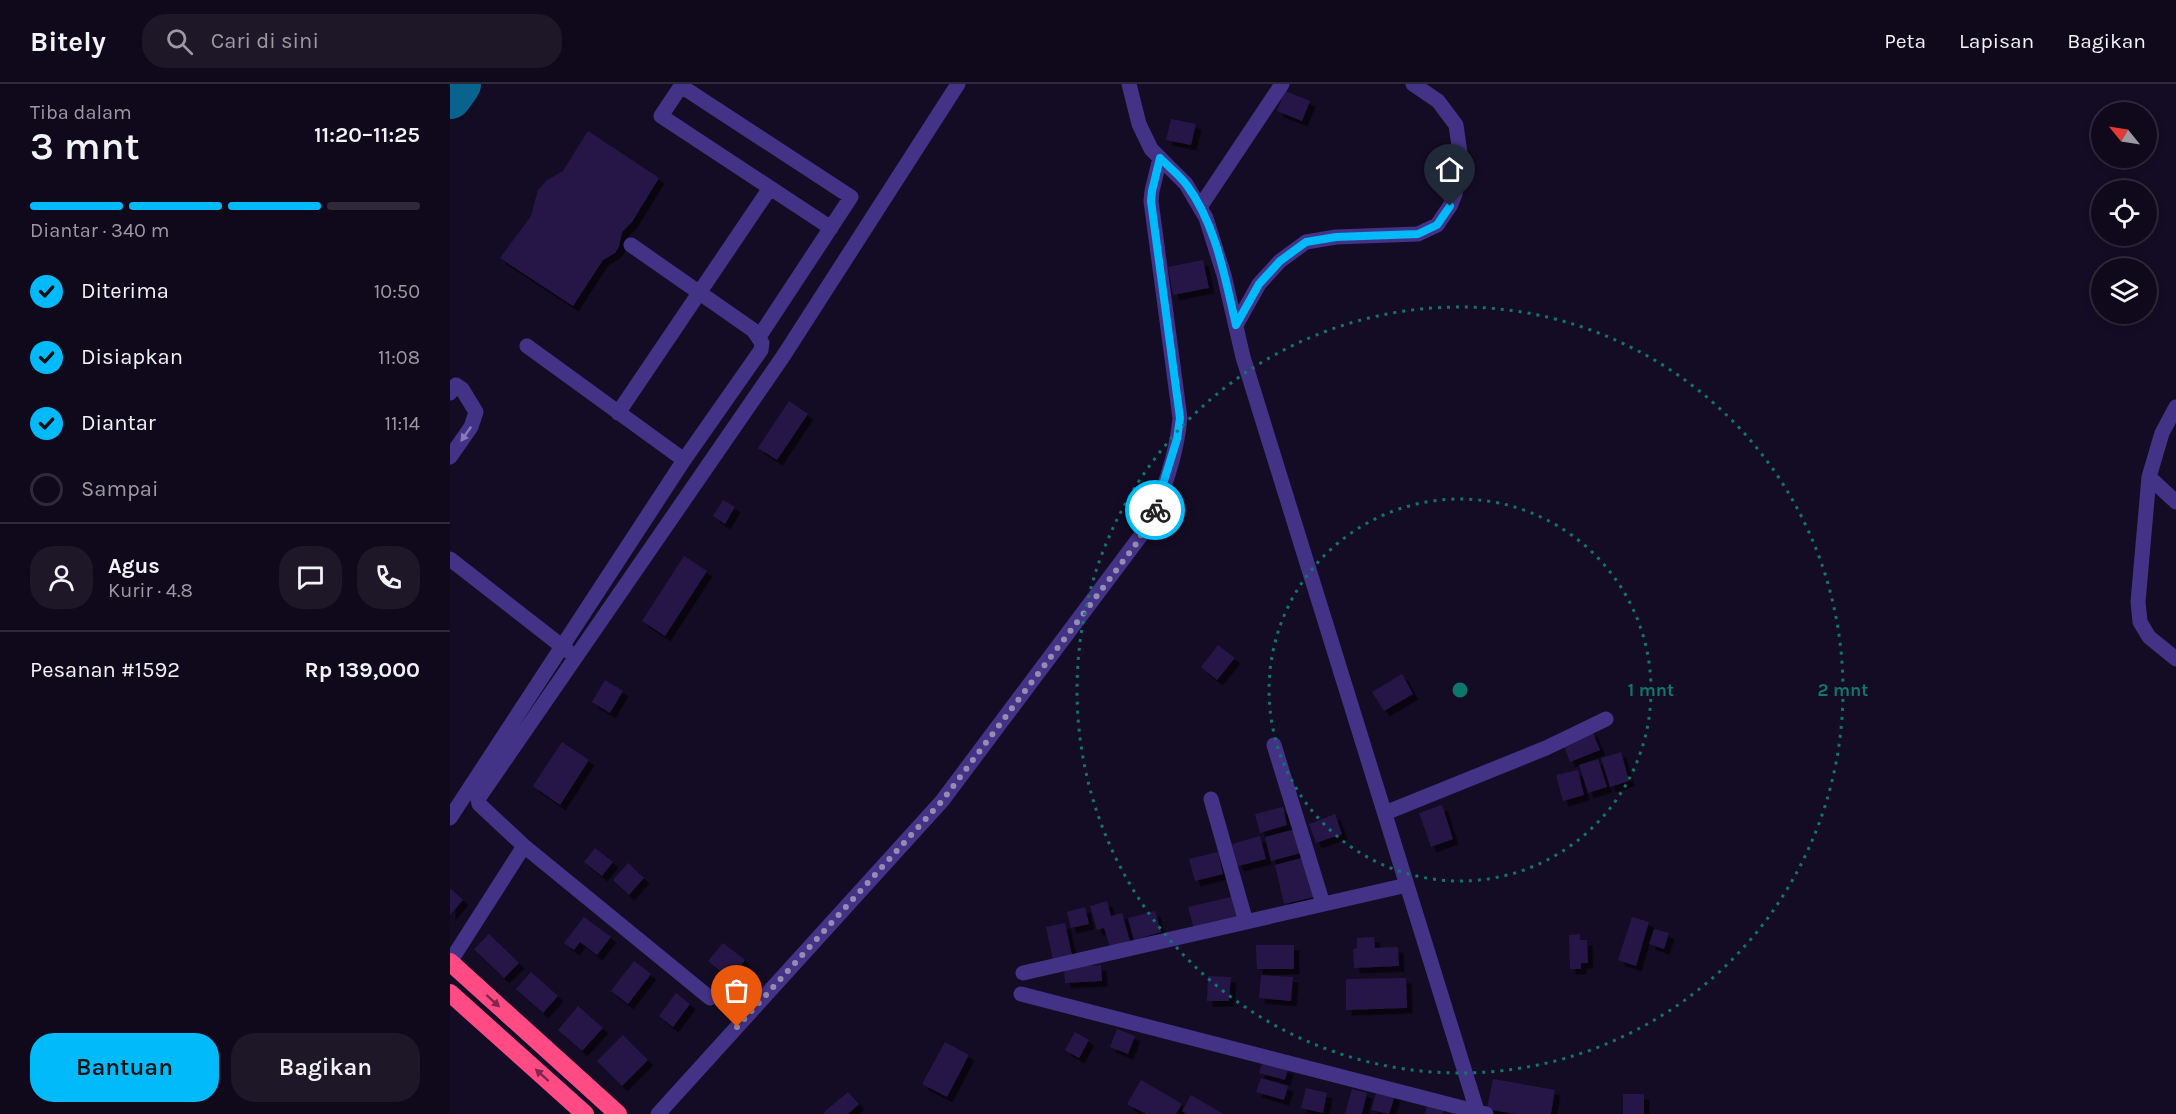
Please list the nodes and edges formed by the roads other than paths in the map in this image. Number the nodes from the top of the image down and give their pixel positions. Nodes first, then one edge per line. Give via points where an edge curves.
1 (958, 84) edge
2 (1129, 84) edge
3 (1282, 84) edge
4 (1413, 84) edge
5 (1160, 158) junction
6 (770, 188) junction
7 (1200, 207) junction
8 (831, 228) junction
9 (631, 245) dead end
10 (699, 292) junction
11 (1236, 325) junction
12 (759, 337) junction
13 (527, 346) dead end
14 (450, 393) edge
15 (2176, 407) edge
16 (618, 412) junction
17 (450, 457) edge
18 (684, 460) junction
19 (2149, 477) junction
20 (2176, 502) edge
21 (450, 559) edge
22 (561, 646) junction
23 (575, 656) junction
24 (2176, 659) edge
25 (1606, 719) dead end
26 (1274, 745) dead end
27 (1211, 799) dead end
28 (1385, 813) junction
29 (450, 818) edge
30 (524, 846) junction
31 (1407, 885) junction
32 (1323, 904) junction
33 (1246, 922) junction
34 (450, 962) edge
35 (1023, 973) dead end
36 (450, 993) edge
37 (1021, 994) dead end
38 (710, 998) dead end
39 (536, 1039) junction
40 (521, 1056) junction
41 (1481, 1113) edge
42 (585, 1114) edge
43 (618, 1114) edge
44 (658, 1114) edge

1 - 23 street via 784,355
2 - 5 street via 1139,124
3 - 7 street
4 - 11 street via 1438,101 1456,125 1460,153 1455,194 1437,225 1418,234 1306,242 1280,261 1259,284
5 - 7 street via 1186,184
5 - 44 street via 1151,201 1180,418 1160,498 1149,522 942,801
6 - 8 street
6 - 8 street via 661,116 681,86 851,197
6 - 10 street
7 - 11 street via 1224,275
8 - 12 street
9 - 10 street
10 - 12 street
10 - 16 street
11 - 28 street
12 - 18 street via 761,350
13 - 16 street
14 -> 17 street via 456,385 462,389 476,412 471,427
15 - 19 street via 2162,433
16 - 18 street
18 - 22 street
19 - 20 street
19 - 24 street via 2138,602 2140,622 2149,637
21 - 22 street
22 - 23 street
22 - 29 street
23 - 30 street via 478,799
25 - 28 street via 1546,748
26 - 32 street
27 - 33 street
28 - 31 street
30 - 34 street
30 - 38 street
31 - 32 street
31 - 41 street
32 - 33 street
33 - 35 street
34 -> 39 highway
36 - 40 highway
37 - 41 street
39 - 40 street
39 - 43 highway
42 -> 40 highway

